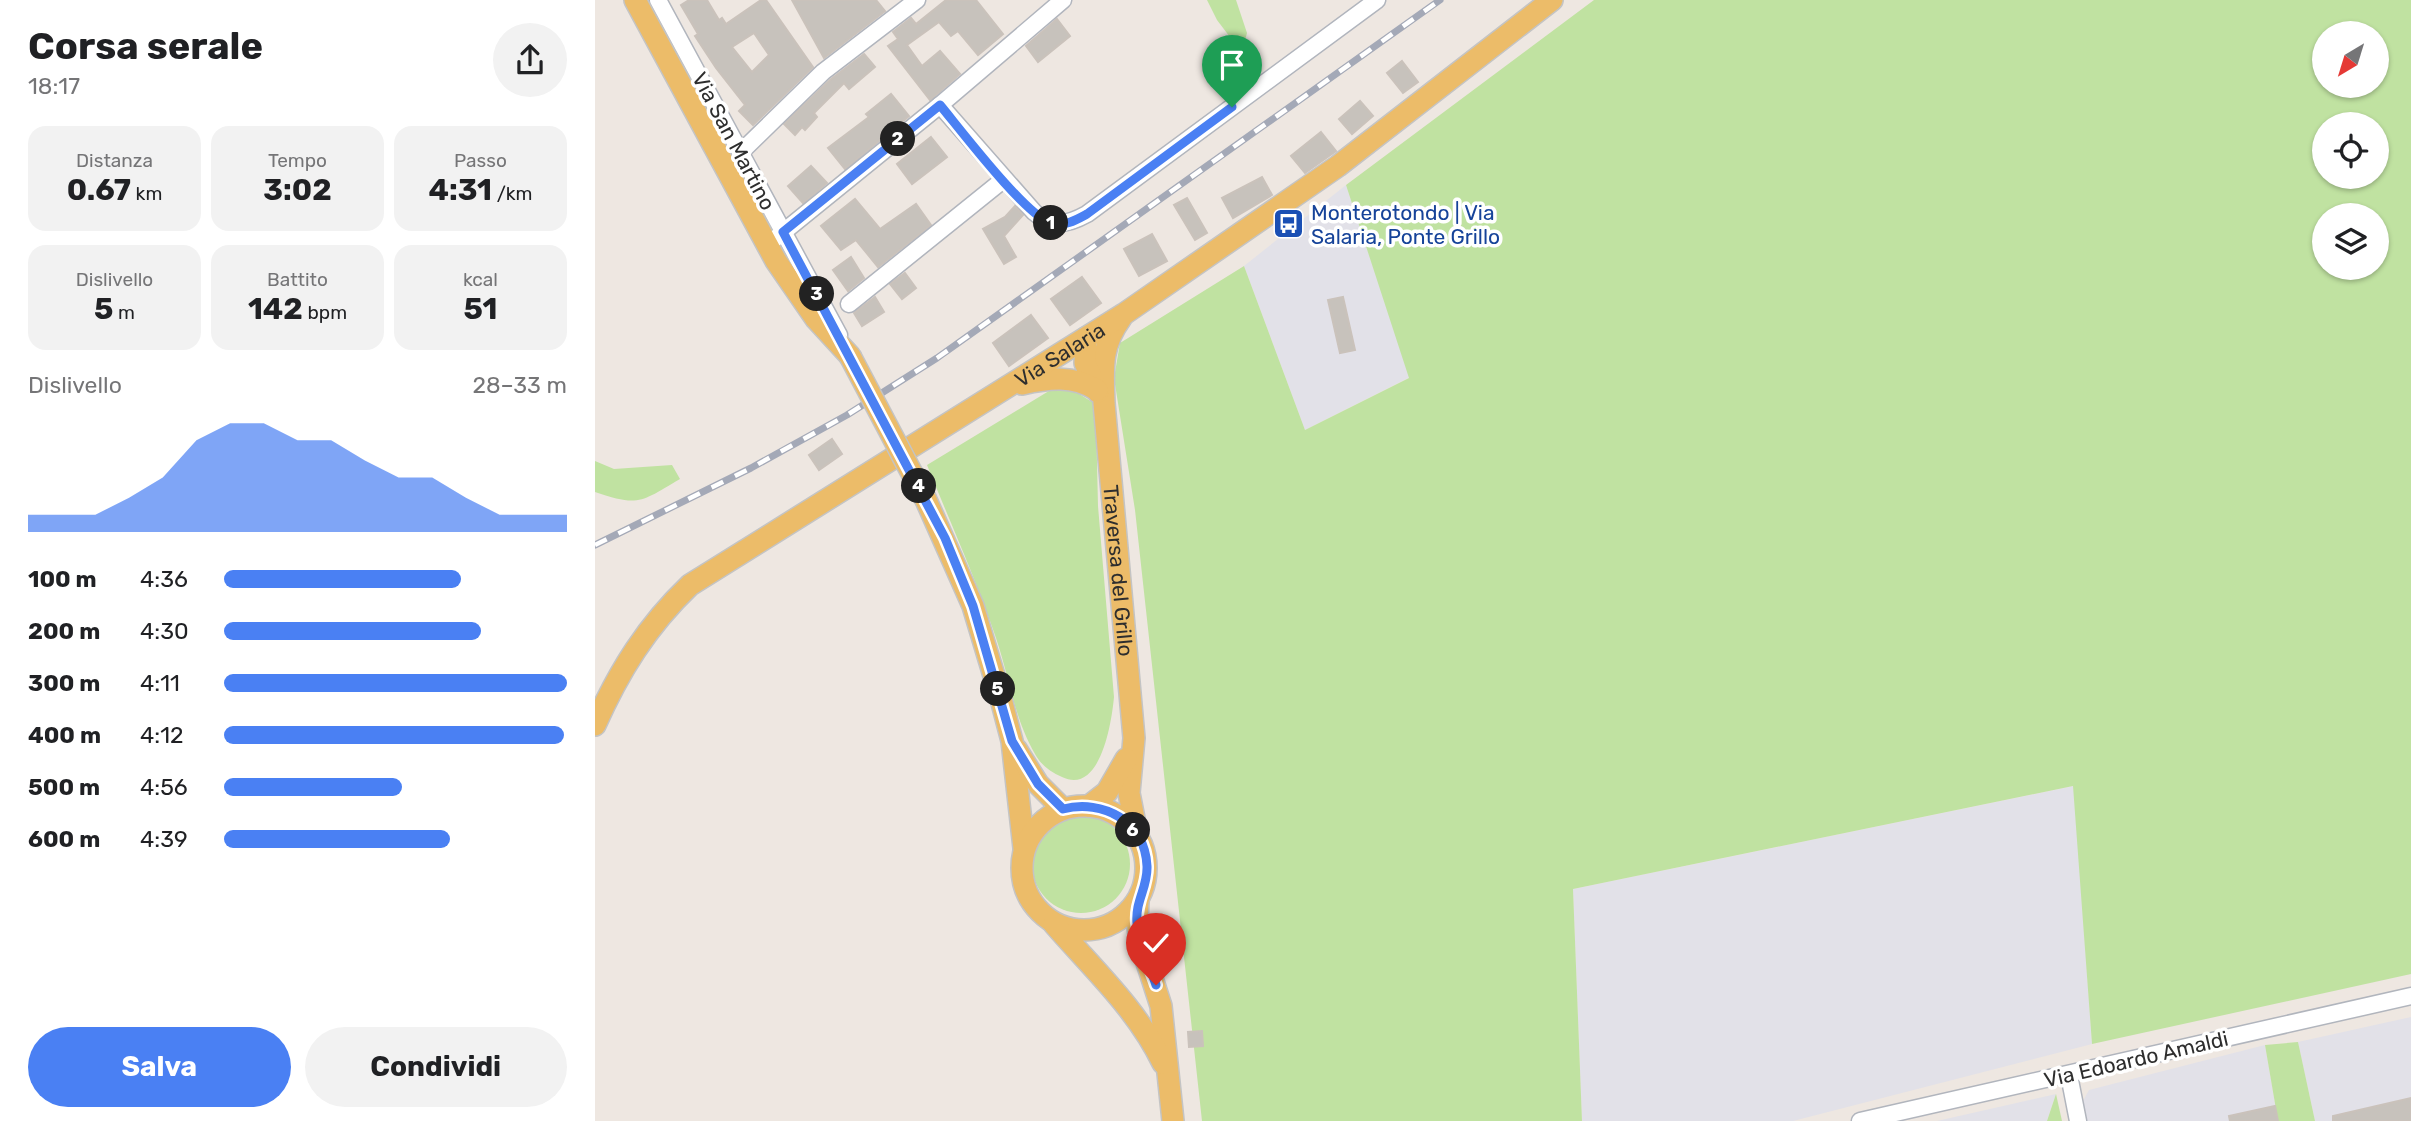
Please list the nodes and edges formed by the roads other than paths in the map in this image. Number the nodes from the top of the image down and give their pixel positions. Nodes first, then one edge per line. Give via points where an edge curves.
1 (635, 0) edge
2 (658, 0) edge
3 (917, 0) edge
4 (1063, 0) edge
5 (1377, 0) edge
6 (1552, 0) edge
7 (940, 105) junction
8 (740, 153) junction
9 (1003, 180) junction
10 (775, 239) junction
11 (849, 304) dead end
12 (1124, 314) junction
13 (1086, 338) junction
14 (1103, 353) junction
15 (1010, 386) junction
16 (1100, 396) junction
17 (595, 725) edge
18 (1134, 738) junction
19 (1012, 741) junction
20 (1089, 806) junction
21 (1063, 809) junction
22 (1137, 834) junction
23 (1024, 848) junction
24 (1138, 901) junction
25 (1052, 922) junction
26 (2411, 996) edge
27 (1168, 1075) junction
28 (2069, 1075) junction
29 (1893, 1117) edge
30 (1173, 1121) edge
31 (1860, 1121) edge
32 (2078, 1121) edge

1 - 10 main road
2 - 8 street, Via San Martino
3 - 8 street via 823,72
4 - 7 street
5 - 9 street via 1080,218 1060,224 1045,221
6 - 12 main road, Via Salaria via 1338,166
7 - 9 street
7 - 10 street
8 - 10 street, Via San Martino
9 - 11 street
10 - 19 main road, bridge via 811,312 850,356 926,500 973,606
12 - 13 main road, Via Salaria
12 - 14 main road
13 - 14 main road
13 - 15 main road, Via Salaria
13 - 16 main road via 1085,363
14 - 16 main road
15 - 16 main road via 1063,378
15 - 17 main road, Via Salaria via 690,585 636,647
16 - 18 main road, Traversa del Grillo
18 - 20 main road, Traversa del Grillo via 1113,784
18 - 22 main road, Traversa del Grillo via 1129,793
19 - 21 main road via 1038,784
19 - 23 main road
20 - 21 main road
20 - 22 main road via 1107,810
21 - 23 main road via 1046,818
22 - 24 main road via 1147,867
23 - 25 main road via 1025,890 1036,909
24 - 25 main road via 1109,926 1090,931
24 - 27 main road via 1141,947 1161,1006
25 - 27 main road via 1131,1009
26 - 28 street, Via Edoardo Amaldi
27 - 30 main road
28 - 29 street, Via Edoardo Amaldi
28 - 32 street
29 - 31 street, Via Edoardo Amaldi

